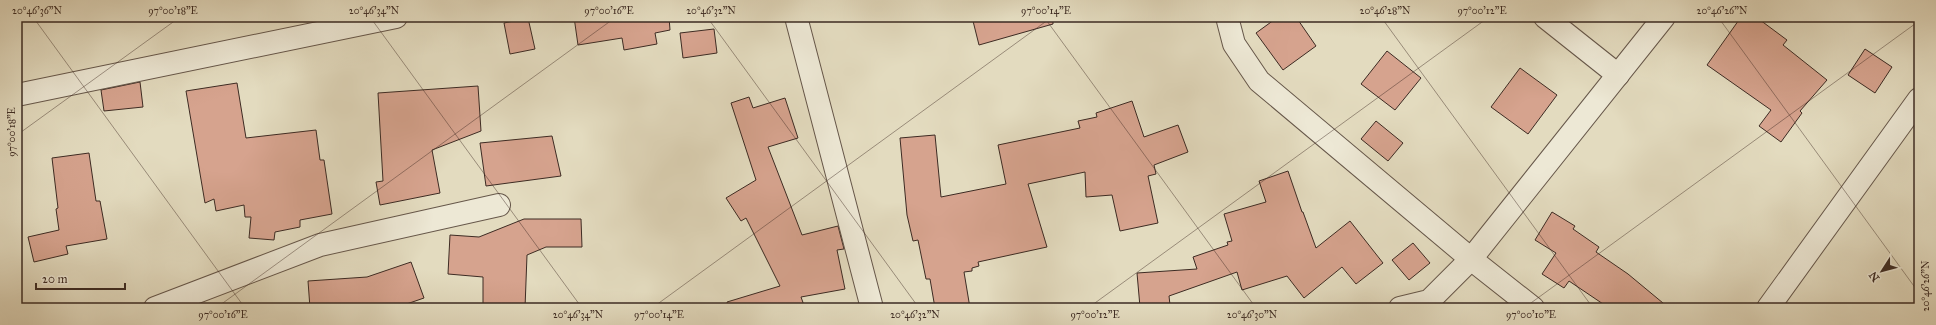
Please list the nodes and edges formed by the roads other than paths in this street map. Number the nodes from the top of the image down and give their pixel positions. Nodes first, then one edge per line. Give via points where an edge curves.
1 (396, 17) edge
2 (796, 17) edge
3 (1227, 17) edge
4 (1545, 17) edge
5 (1664, 17) edge
6 (1618, 75) junction
7 (17, 95) edge
8 (1919, 99) edge
9 (499, 205) dead end
10 (1471, 259) junction
11 (155, 308) edge
12 (872, 308) edge
13 (1400, 308) edge
14 (1533, 308) edge
15 (1768, 308) edge

1 - 7 street
2 - 12 street
3 - 10 street via 1234,44 1259,81
4 - 6 street
5 - 6 street
6 - 10 street
8 - 15 street
9 - 11 street via 320,245
10 - 13 street via 1428,301
10 - 14 street

